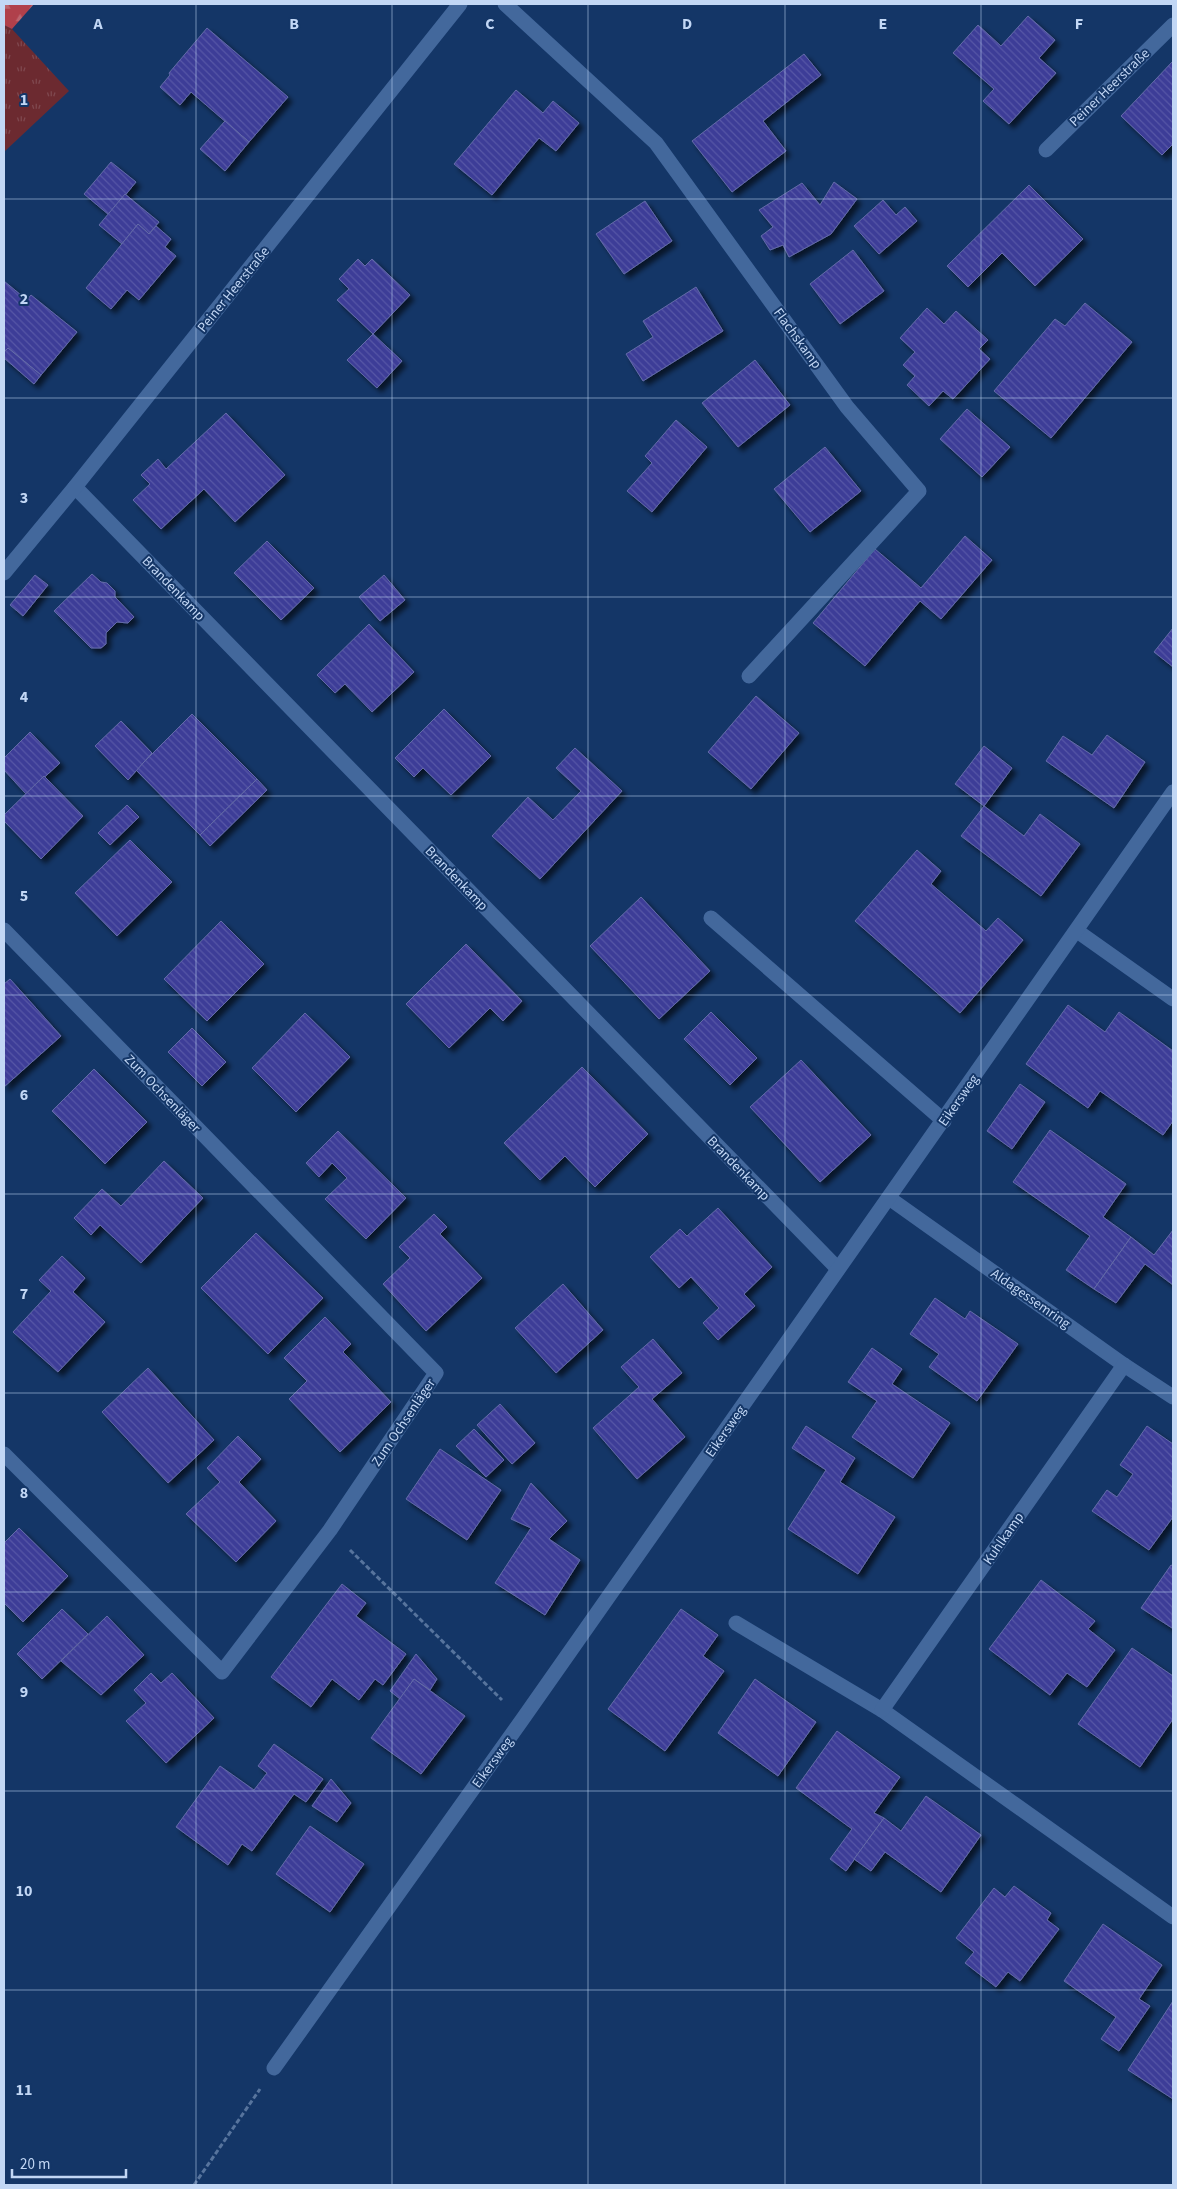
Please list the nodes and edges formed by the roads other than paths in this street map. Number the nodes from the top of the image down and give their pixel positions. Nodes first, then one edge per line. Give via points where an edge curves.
1 (460, 4) edge
2 (506, 4) edge
3 (1173, 25) edge
4 (1046, 150) dead end
5 (75, 487) junction
6 (4, 573) edge
7 (748, 676) dead end
8 (1173, 792) edge
9 (711, 918) dead end
10 (4, 930) edge
11 (1076, 930) junction
12 (1173, 999) edge
13 (944, 1121) junction
14 (889, 1198) junction
15 (838, 1269) junction
16 (1124, 1365) junction
17 (1173, 1396) edge
18 (4, 1454) edge
19 (736, 1623) dead end
20 (882, 1710) junction
21 (1173, 1917) edge
22 (274, 2068) road end

1 - 5 street, Peiner Heerstraße
2 - 7 street, Flachskamp via 656,143 847,407 918,491
3 - 4 street, Peiner Heerstraße
5 - 6 street, Peiner Heerstraße
5 - 15 street, Brandenkamp
8 - 11 street, Eikersweg
9 - 13 street
10 - 18 street, Zum Ochsenläger via 436,1373 330,1530 222,1672
11 - 12 street
11 - 13 street, Eikersweg
13 - 14 street, Eikersweg
14 - 15 street, Eikersweg
14 - 16 street, Aldagessemring
15 - 22 street, Eikersweg
16 - 17 street, Aldagessemring
16 - 20 street, Kuhlkamp
19 - 20 street
20 - 21 street

